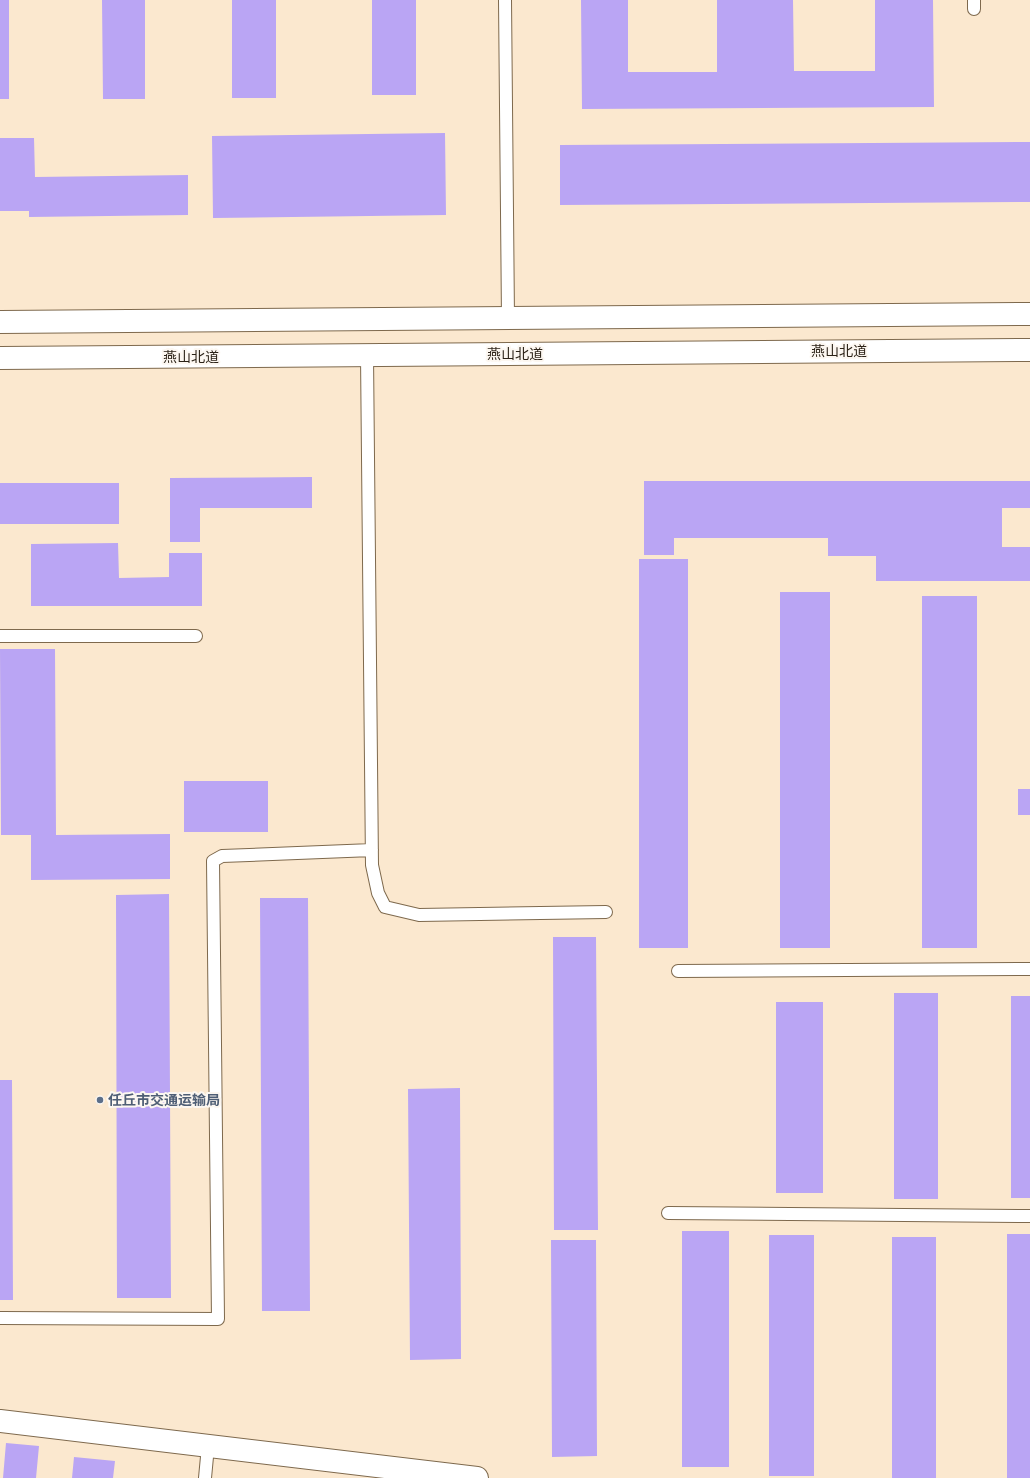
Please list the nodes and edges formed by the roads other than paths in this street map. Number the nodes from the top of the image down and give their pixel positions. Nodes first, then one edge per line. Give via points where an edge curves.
1 (505, 0) edge
2 (1030, 314) edge
3 (508, 318) junction
4 (0, 322) edge
5 (1030, 350) edge
6 (367, 355) junction
7 (0, 358) edge
8 (0, 636) edge
9 (196, 636) dead end
10 (372, 850) junction
11 (606, 912) dead end
12 (1030, 969) edge
13 (678, 970) dead end
14 (668, 1213) dead end
15 (1030, 1216) edge
16 (0, 1318) edge
17 (0, 1421) edge
18 (208, 1446) junction
19 (205, 1478) edge
20 (477, 1478) edge

1 - 3 lane
2 - 3 main road
3 - 4 main road
5 - 6 main road, 燕山北道
6 - 7 main road, 燕山北道
6 - 10 lane
8 - 9 lane
10 - 11 lane via 372,865 378,893 385,907 419,915
10 - 16 lane via 222,856 213,861 218,1319
12 - 13 lane
14 - 15 lane
17 - 18 main road
18 - 19 lane
18 - 20 main road

